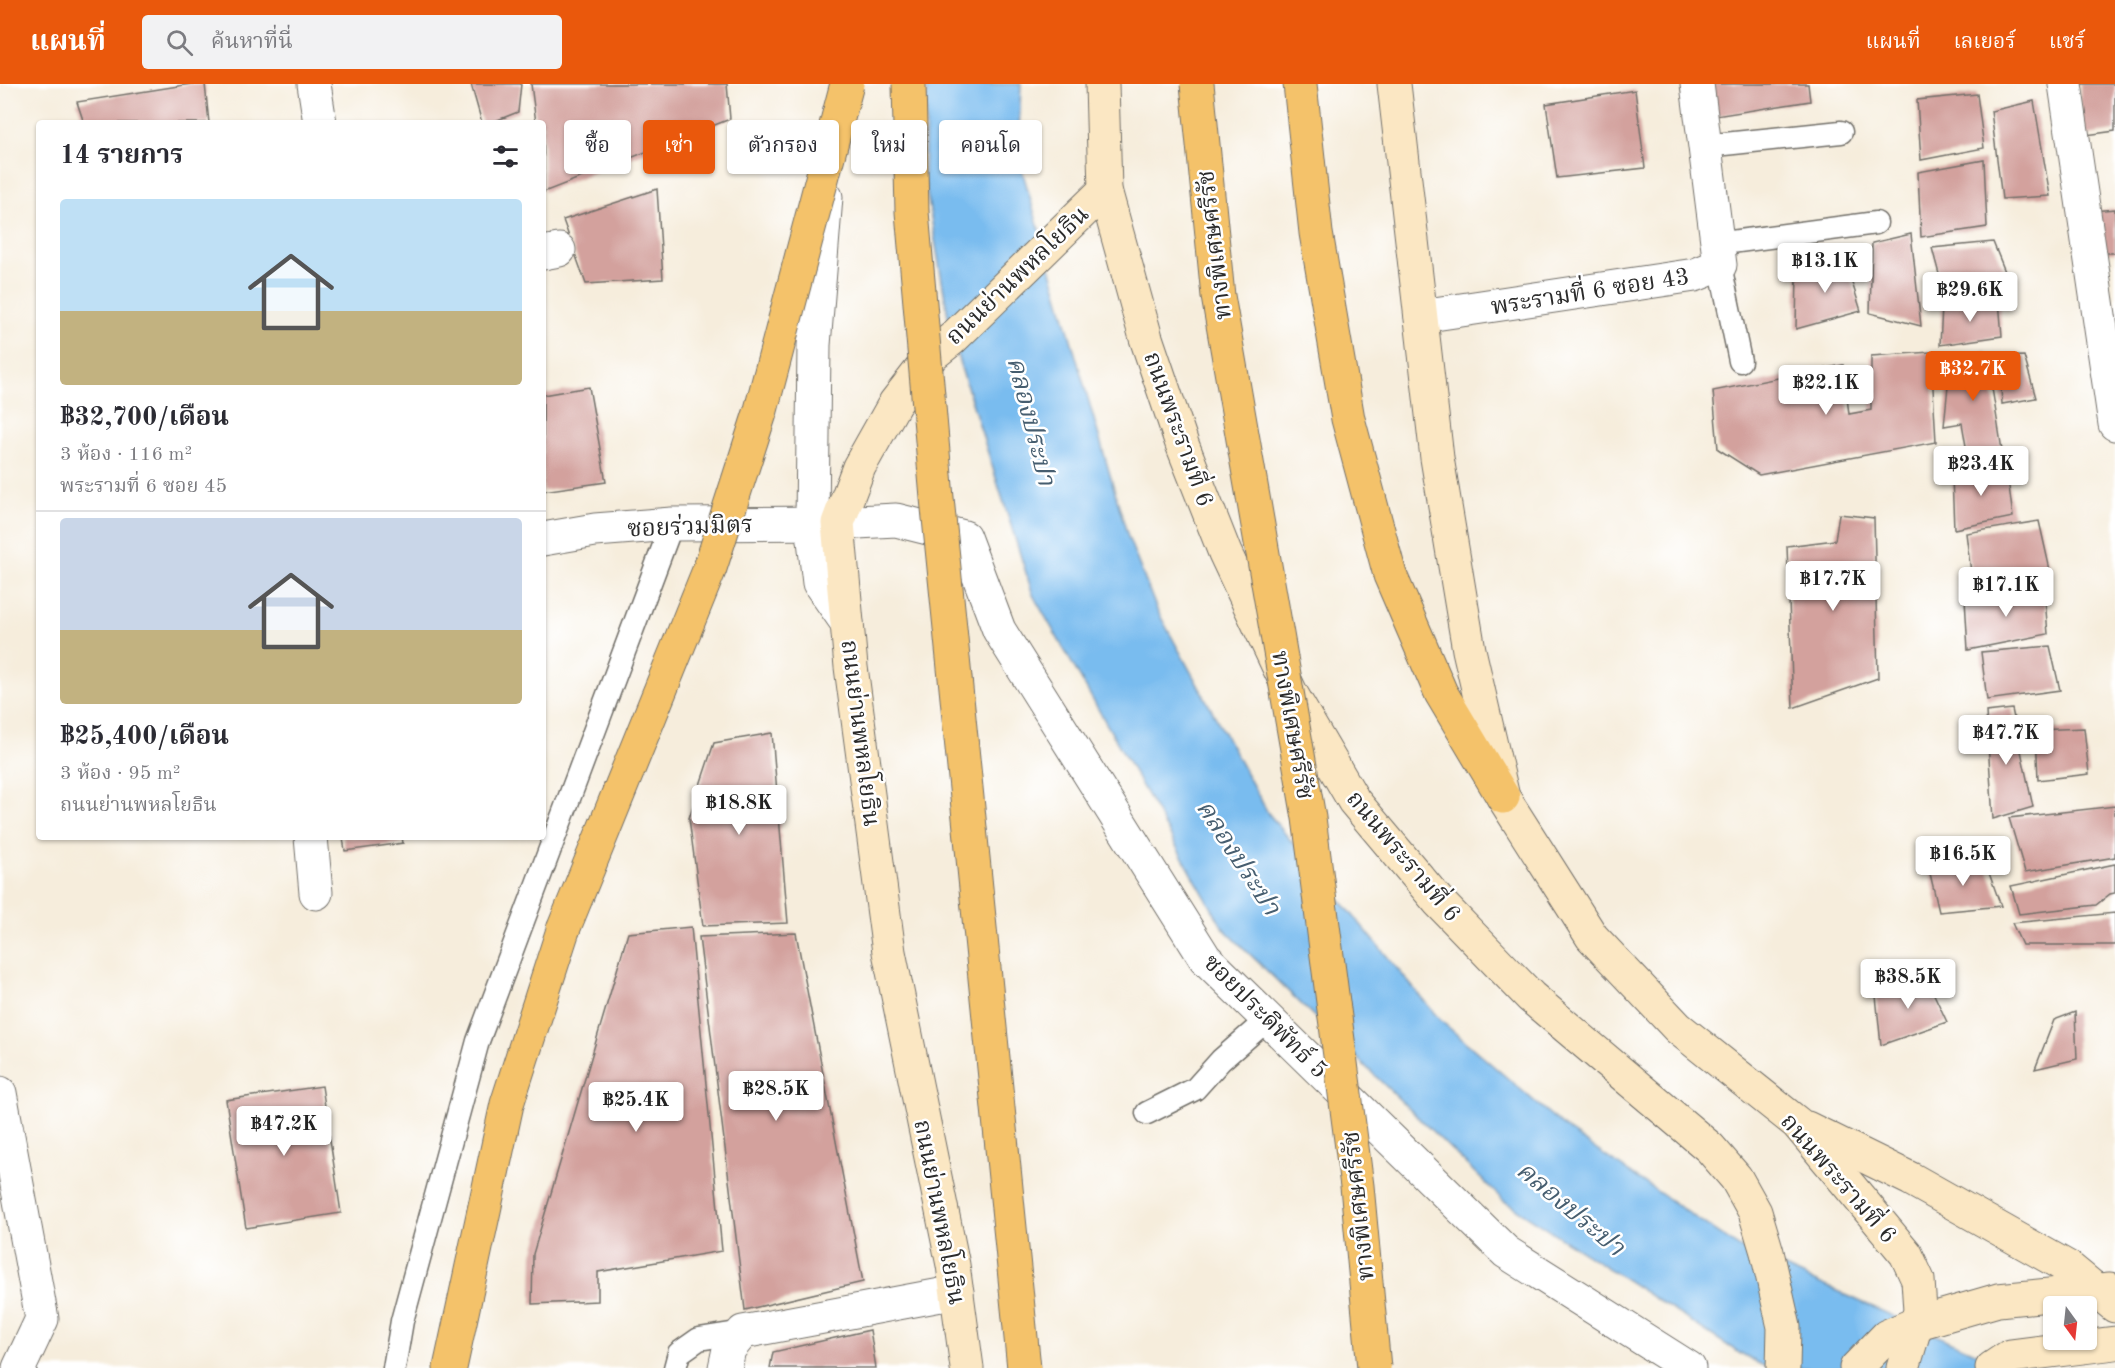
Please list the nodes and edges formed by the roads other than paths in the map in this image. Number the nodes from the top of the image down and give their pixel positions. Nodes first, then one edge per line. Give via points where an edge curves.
1 (314, 84) edge
2 (841, 84) edge
3 (847, 84) edge
4 (909, 84) edge
5 (1102, 84) edge
6 (1197, 84) edge
7 (1300, 84) edge
8 (1394, 84) edge
9 (1697, 84) edge
10 (2065, 84) edge
11 (320, 120) edge
12 (1841, 132) dead end
13 (1705, 146) junction
14 (1105, 190) junction
15 (1876, 223) dead end
16 (1718, 254) junction
17 (1421, 316) junction
18 (1740, 361) dead end
19 (2115, 424) edge
20 (825, 523) junction
21 (672, 524) junction
22 (546, 538) edge
23 (1503, 797) junction
24 (311, 840) edge
25 (316, 894) dead end
26 (1268, 1019) junction
27 (0, 1093) edge
28 (1147, 1113) dead end
29 (1797, 1123) junction
30 (957, 1292) junction
31 (2110, 1292) edge
32 (1915, 1324) junction
33 (743, 1332) junction
34 (2115, 1343) edge
35 (1997, 1365) edge
36 (19, 1368) edge
37 (394, 1368) edge
38 (450, 1368) edge
39 (675, 1368) edge
40 (725, 1368) edge
41 (967, 1368) edge
42 (1024, 1368) edge
43 (1374, 1368) edge
44 (1689, 1368) edge
45 (1783, 1368) edge
46 (1856, 1368) edge
47 (1903, 1368) edge

1 - 11 street
2 - 20 street via 829,156 814,345
3 - 38 highway, bridge via 760,410 710,568 563,930 507,1104
4 - 42 highway, bridge via 912,212 938,510
5 - 14 main road, ถนนพระรามที่ 6
6 - 43 highway, ทางพิเศษศรีรัช, bridge via 1218,296 1309,818 1358,1186
7 - 23 highway via 1316,233 1348,419 1390,575 1442,693
8 - 17 main road, ถนนพระรามที่ 6
9 - 13 street, พระรามที่ 6 ซอย 43
10 - 19 street
12 - 13 lane
13 - 16 street, พระรามที่ 6 ซอย 43
14 - 20 main road, ถนนย่านพหลโยธิน via 933,354 895,403
14 - 45 main road, ถนนพระรามที่ 6 via 1146,338 1182,444 1225,553 1291,693 1354,801 1438,901 1531,998 1710,1148 1736,1178 1755,1212 1767,1252 1784,1327
15 - 16 lane
16 - 17 street, พระรามที่ 6 ซอย 43 via 1695,275
16 - 18 lane
17 - 23 main road, ถนนพระรามที่ 6 via 1437,458 1469,650
20 - 21 street, ซอยร่วมมิตร
20 - 26 street, ซอยประดิพัทธ์ 5 via 897,520 964,537 999,630 1205,958
20 - 30 main road, ถนนย่านพหลโยธิน via 847,623 889,952
21 - 22 street, ซอยร่วมมิตร
21 - 37 lane via 478,1041 402,1321
23 - 29 main road, ถนนพระรามที่ 6 via 1592,937 1678,1028
24 - 25 street
26 - 28 lane via 1195,1089
26 - 44 street, ซอยประดิพัทธ์ 5 via 1506,1252
27 - 36 street via 42,1319
29 - 31 main road via 1911,1179
29 - 32 main road, ถนนพระรามที่ 6 via 1906,1254 1920,1294
30 - 33 street
30 - 41 main road, ถนนย่านพหลโยธิน
31 - 32 main road via 1998,1300
32 - 46 main road via 1887,1336
32 - 47 main road, ถนนพระรามที่ 6
33 - 39 lane via 699,1339 679,1353
33 - 40 street via 729,1349
34 - 35 main road via 2010,1356

